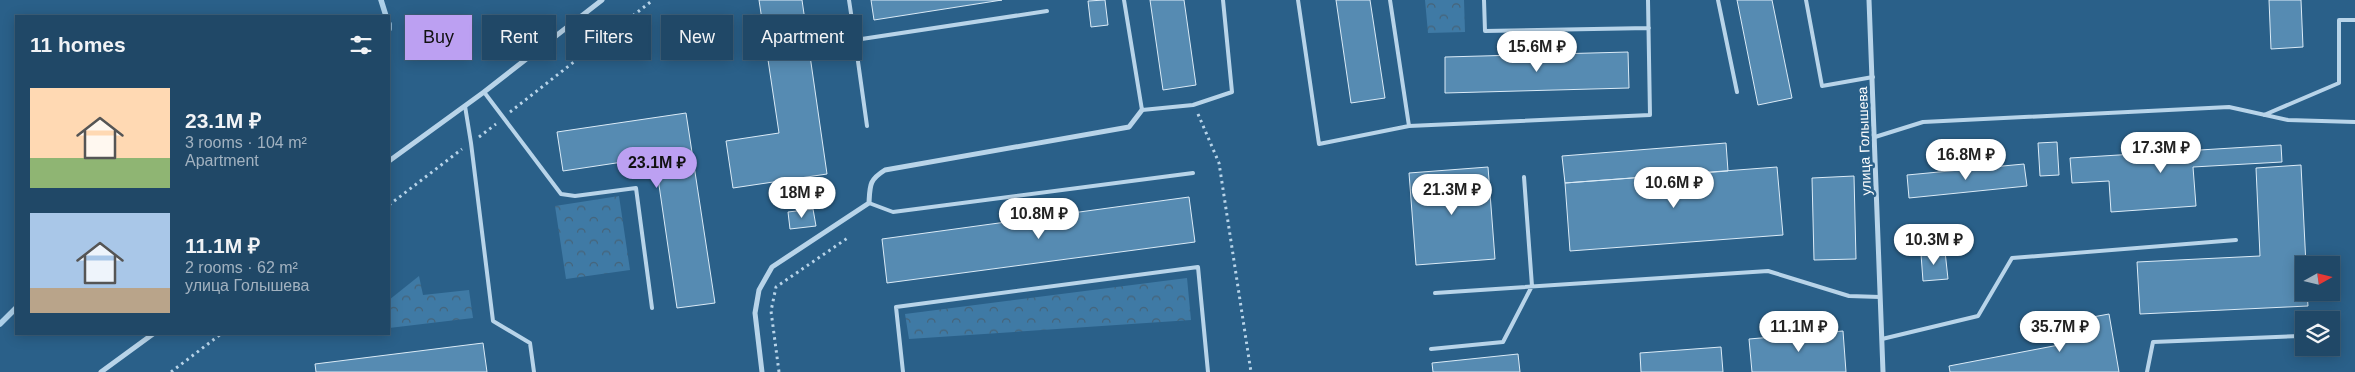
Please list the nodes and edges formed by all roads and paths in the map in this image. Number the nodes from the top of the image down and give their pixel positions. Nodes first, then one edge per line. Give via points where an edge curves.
1 (602, 0) edge
2 (653, 0) edge
3 (849, 0) edge
4 (1124, 0) edge
5 (1223, 0) edge
6 (1298, 0) edge
7 (1390, 0) edge
8 (1484, 0) edge
9 (1648, 0) edge
10 (1718, 0) edge
11 (1806, 0) edge
12 (1870, 0) edge
13 (1047, 11) dead end
14 (851, 15) edge
15 (2355, 20) edge
16 (1649, 28) junction
17 (862, 39) edge
18 (858, 60) edge
19 (1872, 77) junction
20 (484, 92) junction
21 (1737, 92) dead end
22 (1193, 105) junction
23 (465, 106) junction
24 (1142, 110) junction
25 (2264, 115) junction
26 (503, 118) junction
27 (2355, 122) edge
28 (867, 126) dead end
29 (1409, 126) junction
30 (1875, 137) junction
31 (471, 143) junction
32 (390, 160) edge
33 (1193, 173) dead end
34 (1524, 177) dead end
35 (869, 203) junction
36 (390, 204) edge
37 (849, 237) dead end
38 (2236, 240) dead end
39 (1532, 286) junction
40 (1435, 293) dead end
41 (1880, 297) junction
42 (652, 308) dead end
43 (152, 335) edge
44 (220, 335) edge
45 (2295, 336) edge
46 (1882, 339) junction
47 (1431, 349) dead end
48 (101, 372) edge
49 (171, 372) edge
50 (534, 372) edge
51 (762, 372) edge
52 (779, 372) edge
53 (903, 372) edge
54 (1208, 372) edge
55 (1251, 372) edge
56 (1883, 372) edge
57 (2147, 372) edge

1 - 20 street
2 - 26 path
3 - 14 lane
4 - 24 lane
5 - 22 lane via 1232,92
6 - 29 lane via 1319,144
7 - 29 lane
8 - 16 lane via 1485,31
9 - 16 lane
10 - 21 lane
11 - 19 lane via 1822,86
12 - 19 street, улица Голышева
13 - 17 lane
15 - 25 lane via 2339,20 2339,83
16 - 29 lane via 1650,115
18 - 28 lane
19 - 30 street, улица Голышева
20 - 23 street
20 - 26 lane
22 - 24 lane
22 - 55 path via 1219,163
23 - 31 lane
23 - 32 street
24 - 35 street via 1129,127 885,170 874,176
25 - 27 lane via 2288,120
25 - 30 lane via 2229,107 1923,122
26 - 31 path
26 - 42 lane via 561,194 575,196 636,188
30 - 41 street, улица Голышева
31 - 36 path
31 - 50 lane via 493,321 530,343
33 - 35 lane via 893,212
34 - 39 lane
35 - 51 street via 772,267 758,290 755,312
37 - 52 path via 776,287 771,311
38 - 46 lane via 2012,258 1978,316
39 - 40 lane
39 - 41 lane via 1768,271 1849,296
39 - 47 lane via 1503,342
41 - 46 street, улица Голышева
43 - 48 street
44 - 49 path
45 - 57 lane via 2153,342
46 - 56 street, улица Голышева
53 - 54 lane via 896,306 1198,267

